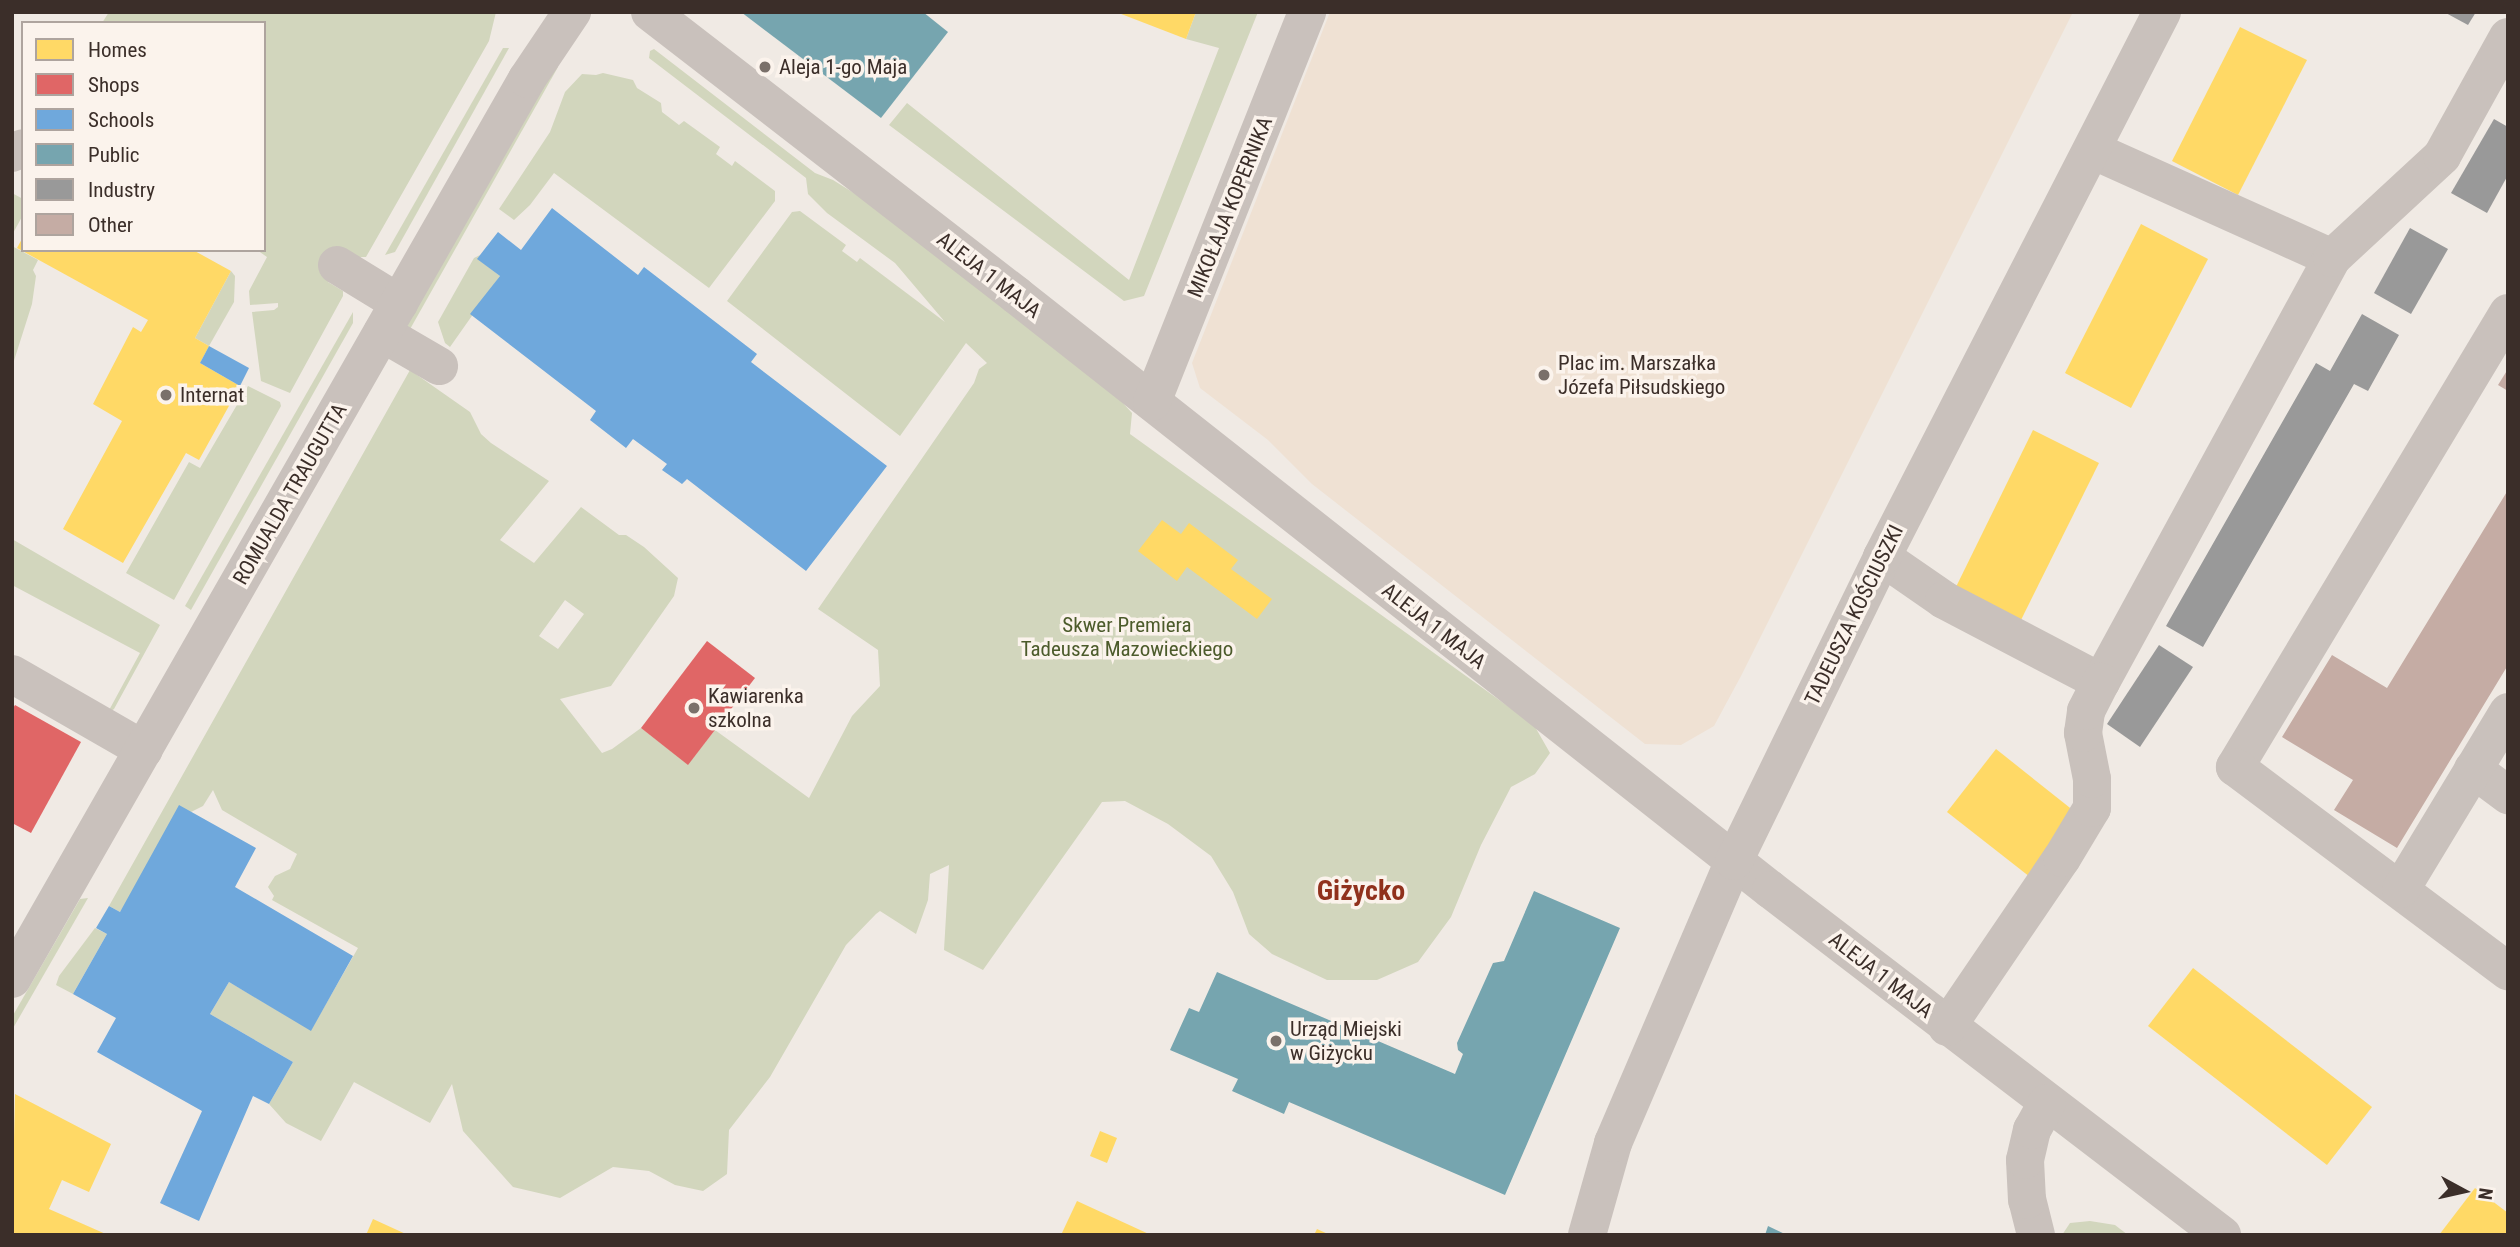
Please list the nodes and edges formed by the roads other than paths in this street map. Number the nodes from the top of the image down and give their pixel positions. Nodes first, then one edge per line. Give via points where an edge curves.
1 (572, 12) edge
2 (650, 12) edge
3 (1307, 12) edge
4 (2162, 12) edge
5 (2508, 37) edge
6 (2092, 150) junction
7 (2332, 258) junction
8 (337, 265) dead end
9 (2508, 313) edge
10 (391, 318) junction
11 (439, 366) dead end
12 (1152, 402) junction
13 (1882, 557) junction
14 (12, 674) edge
15 (2101, 682) junction
16 (2508, 712) edge
17 (144, 750) junction
18 (2473, 769) junction
19 (2508, 795) edge
20 (1734, 861) junction
21 (2401, 889) junction
22 (2508, 971) edge
23 (12, 979) edge
24 (1947, 1027) junction
25 (2047, 1103) junction
26 (1587, 1235) edge
27 (2036, 1235) edge
28 (2222, 1235) edge

1 - 10 street, ROMUALDA TRAUGUTTA via 527,79
2 - 12 street, ALEJA 1 MAJA
3 - 12 street, MIKOŁAJA KOPERNIKA
4 - 6 street, TADEUSZA KOŚCIUSZKI
5 - 7 street via 2442,156
6 - 7 street
6 - 13 street, TADEUSZA KOŚCIUSZKI
7 - 15 street
8 - 10 street
9 - 21 street via 2235,767
10 - 11 street
10 - 17 street, ROMUALDA TRAUGUTTA
12 - 20 street, ALEJA 1 MAJA
13 - 15 street via 1944,600
13 - 20 street, TADEUSZA KOŚCIUSZKI
14 - 17 street
15 - 24 street via 2086,711 2083,733 2092,808
16 - 18 street
17 - 23 street, ROMUALDA TRAUGUTTA
18 - 19 street
18 - 21 street
20 - 24 street, ALEJA 1 MAJA
20 - 26 street, TADEUSZA KOŚCIUSZKI via 1613,1143
21 - 22 street
24 - 25 street, ALEJA 1 MAJA
25 - 27 street via 2032,1130 2025,1160 2027,1200
25 - 28 street, ALEJA 1 MAJA

